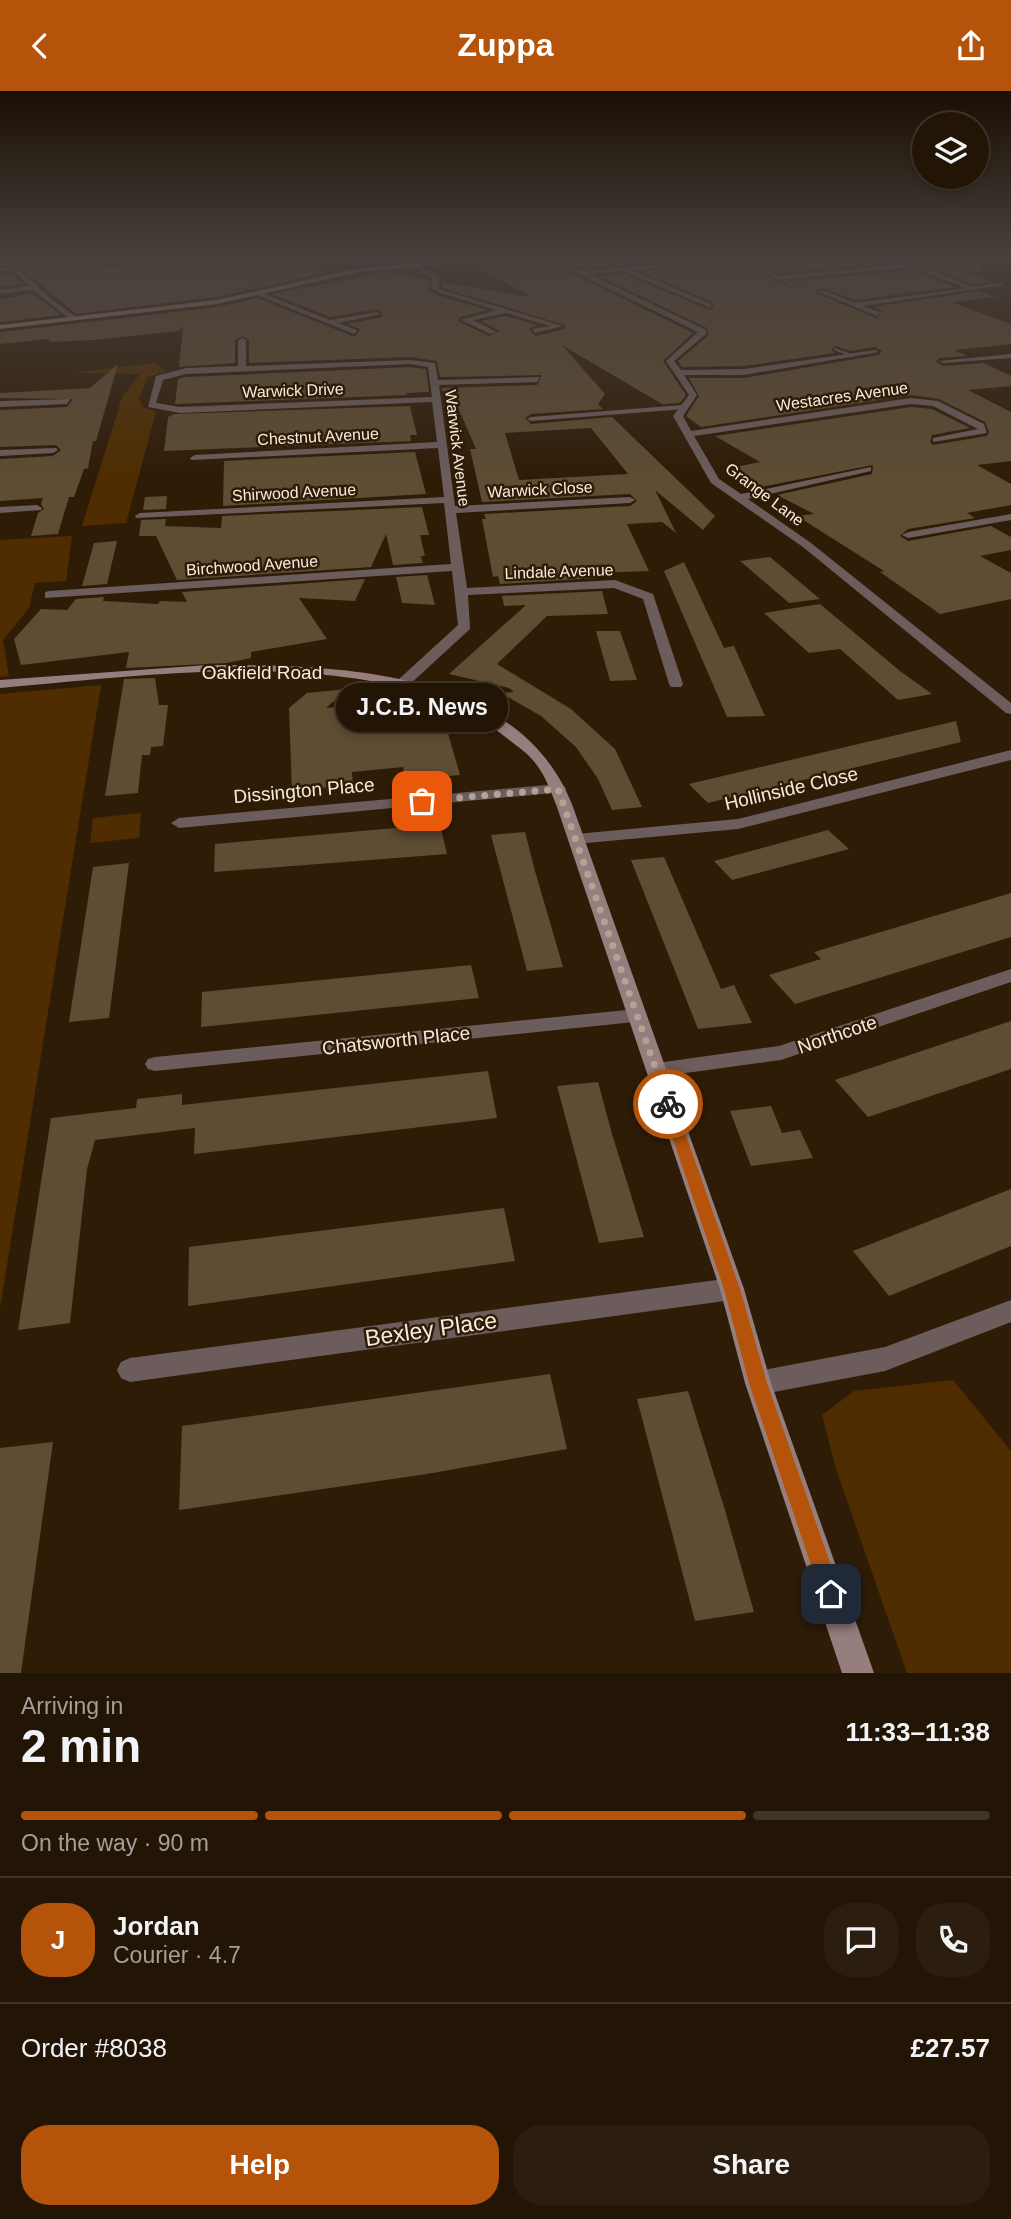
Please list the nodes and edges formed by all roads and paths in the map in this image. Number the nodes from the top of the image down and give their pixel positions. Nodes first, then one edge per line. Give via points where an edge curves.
1 (349, 330) edge
2 (541, 330) edge
3 (699, 330) edge
4 (536, 331) dead end
5 (354, 332) dead end
6 (255, 339) dead end
7 (229, 340) dead end
8 (242, 340) junction
9 (836, 349) dead end
10 (875, 352) dead end
11 (852, 355) junction
12 (1011, 359) edge
13 (943, 361) dead end
14 (242, 368) junction
15 (680, 373) junction
16 (434, 383) junction
17 (547, 383) dead end
18 (436, 399) junction
19 (67, 401) dead end
20 (0, 404) edge
21 (151, 405) joint
22 (682, 407) junction
23 (531, 419) dead end
24 (690, 434) junction
25 (442, 445) junction
26 (948, 446) dead end
27 (53, 450) dead end
28 (0, 453) edge
29 (195, 458) dead end
30 (878, 475) dead end
31 (738, 498) junction
32 (630, 500) dead end
33 (450, 505) junction
34 (37, 508) dead end
35 (0, 510) edge
36 (140, 516) dead end
37 (1011, 517) edge
38 (908, 535) dead end
39 (458, 567) junction
40 (461, 592) junction
41 (49, 595) dead end
42 (403, 683) junction
43 (0, 684) edge
44 (677, 684) dead end
45 (1011, 710) edge
46 (1011, 755) edge
47 (558, 789) junction
48 (179, 823) dead end
49 (576, 839) junction
50 (1011, 975) edge
51 (637, 1016) junction
52 (155, 1064) dead end
53 (657, 1070) junction
54 (732, 1289) junction
55 (1011, 1311) edge
56 (130, 1370) dead end
57 (758, 1383) junction
58 (858, 1673) edge

1 - 5 street
2 - 4 street
3 - 15 street, Grange Lane via 703,332 670,361
6 - 8 street
7 - 8 street
8 - 14 street
9 - 11 lane
10 - 11 street
11 - 15 street via 744,372
12 - 13 street
14 - 16 street, Warwick Avenue via 410,362 432,365
14 - 21 street, Warwick Avenue via 165,375 159,378
15 - 22 street, Grange Lane via 693,395
16 - 17 street via 539,375
16 - 18 street, Warwick Avenue
18 - 21 street, Warwick Drive via 180,410
18 - 25 street, Warwick Avenue
19 - 20 street
22 - 23 lane
22 - 24 street, Grange Lane via 678,416
24 - 26 street, Westacres Avenue via 911,401 935,403 984,431 932,438
24 - 31 street, Grange Lane via 716,481
25 - 29 street, Chestnut Avenue
25 - 33 street, Warwick Avenue
27 - 28 street
30 - 31 street via 863,467
31 - 45 street, Grange Lane via 807,545
32 - 33 street, Warwick Close
33 - 36 street, Shirwood Avenue
33 - 39 street, Warwick Avenue
34 - 35 street
37 - 38 street
39 - 40 street, Warwick Avenue
39 - 41 street, Birchwood Avenue
40 - 42 street, Warwick Avenue via 465,626
40 - 44 street, Lindale Avenue via 615,584 649,597
42 - 43 street, Oakfield Road via 299,668 264,668
42 - 47 street, Oakfield Road via 486,714 539,758
46 - 49 street, Hollinside Close via 738,824
47 - 48 street, Dissington Place
47 - 49 street, Oakfield Road
49 - 51 street, Oakfield Road
50 - 53 street, Northcote via 782,1053
51 - 52 street, Chatsworth Place
51 - 53 street, Oakfield Road
53 - 54 street, Oakfield Road
54 - 56 street, Bexley Place
54 - 57 street, Oakfield Road
55 - 57 street via 885,1359
57 - 58 street, Oakfield Road

